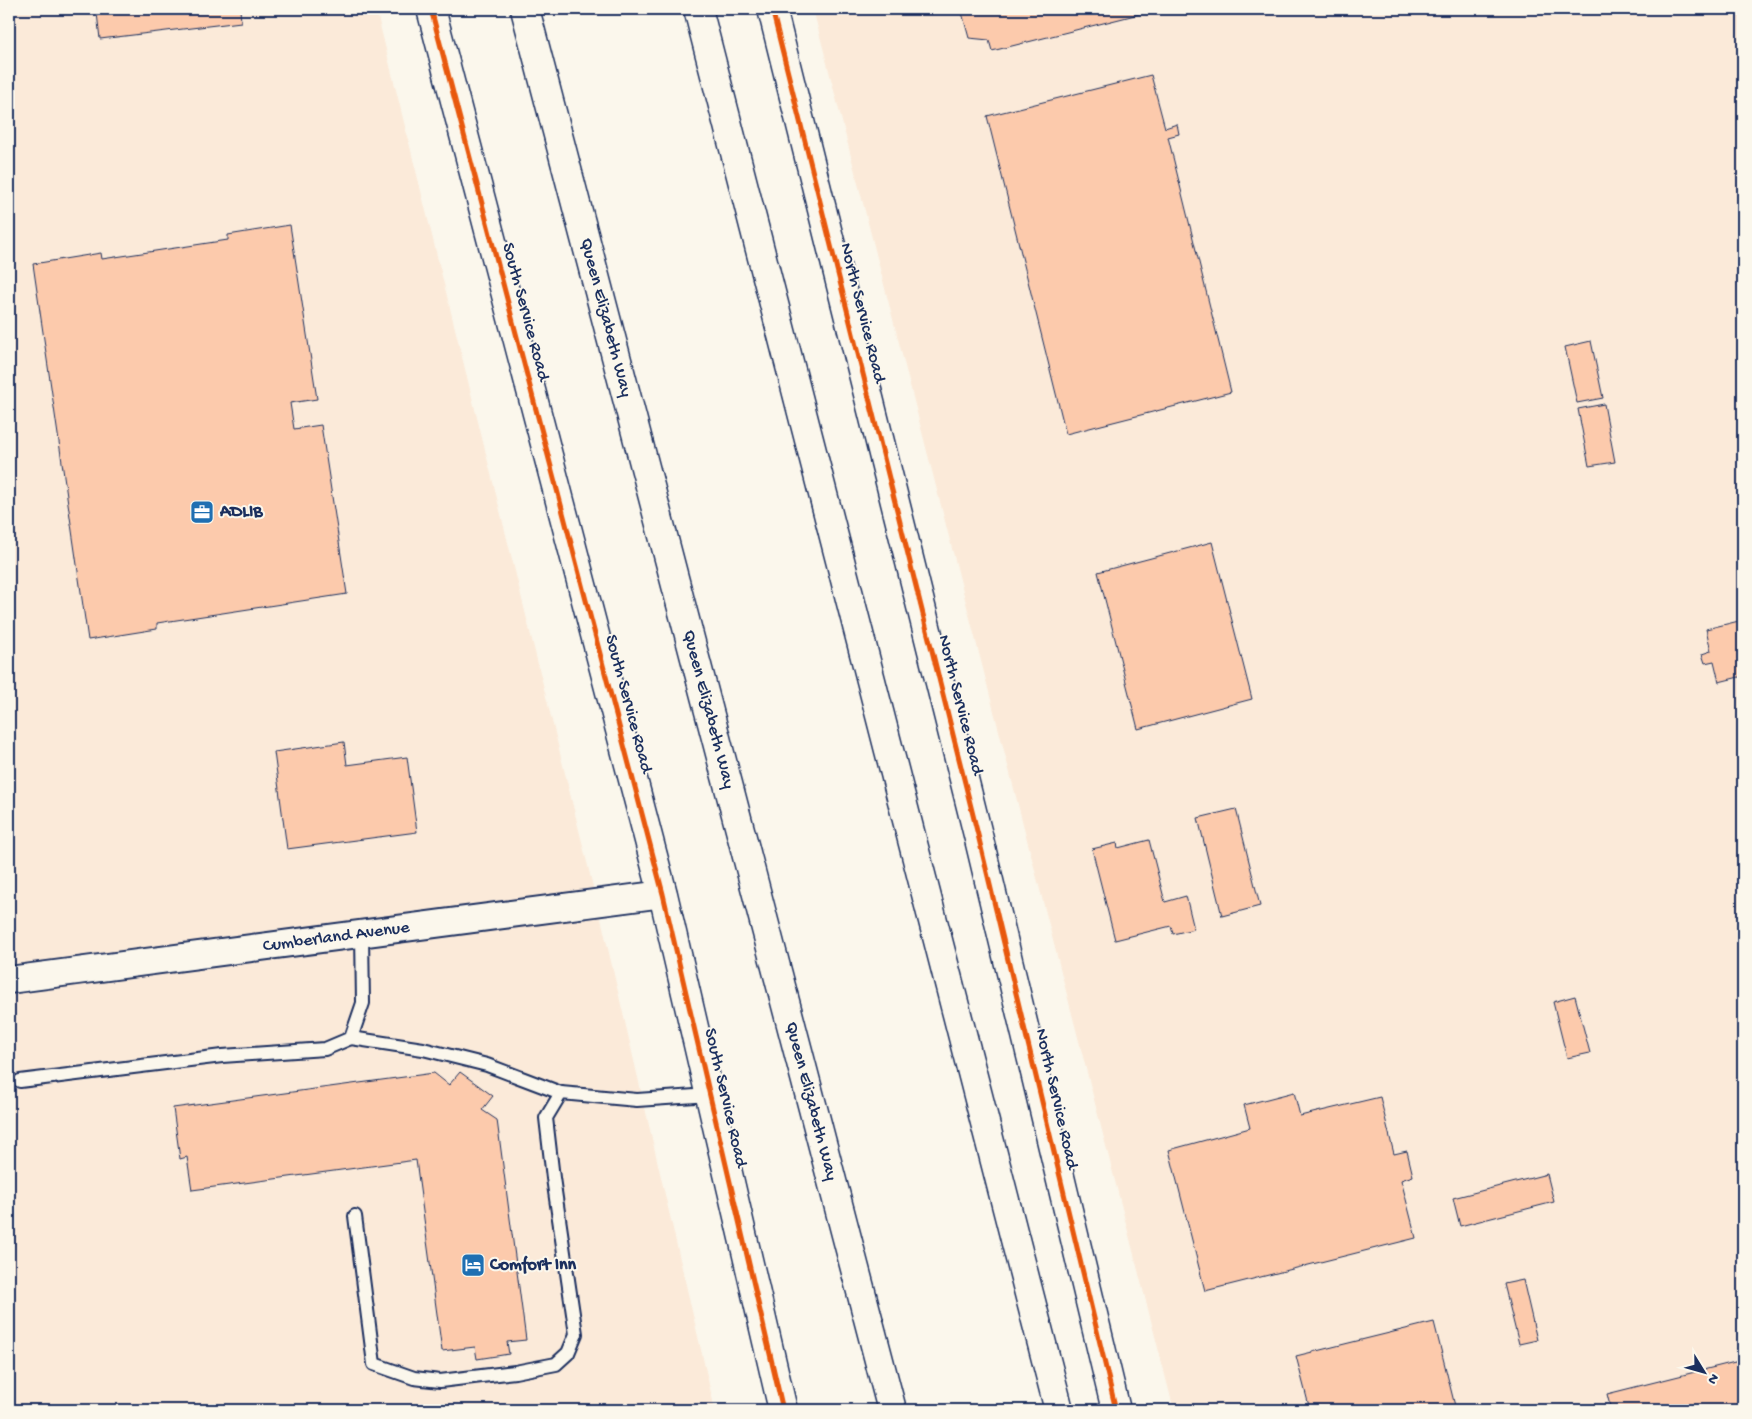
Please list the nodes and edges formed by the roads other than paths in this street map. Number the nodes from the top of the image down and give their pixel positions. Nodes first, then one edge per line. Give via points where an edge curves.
1 (431, 9) edge
2 (524, 9) edge
3 (698, 9) edge
4 (772, 9) edge
5 (663, 894) junction
6 (362, 934) junction
7 (9, 980) edge
8 (351, 1038) junction
9 (20, 1081) dead end
10 (561, 1093) junction
11 (710, 1095) junction
12 (355, 1216) dead end
13 (784, 1410) edge
14 (892, 1410) edge
15 (1059, 1410) edge
16 (1116, 1410) edge

1 - 5 main road, South Service Road
2 - 14 main road, Queen Elizabeth Way
3 - 15 main road
4 - 16 main road, North Service Road via 969,797
5 - 6 street, Cumberland Avenue
5 - 11 main road, South Service Road
6 - 7 street, Cumberland Avenue
6 - 8 lane via 363,1003
8 - 9 lane via 325,1050 222,1056
8 - 10 lane via 423,1049 487,1065
10 - 11 lane via 637,1100
10 - 12 lane via 546,1118 576,1334 568,1352 556,1364 440,1381 414,1378 374,1364
11 - 13 main road, South Service Road

